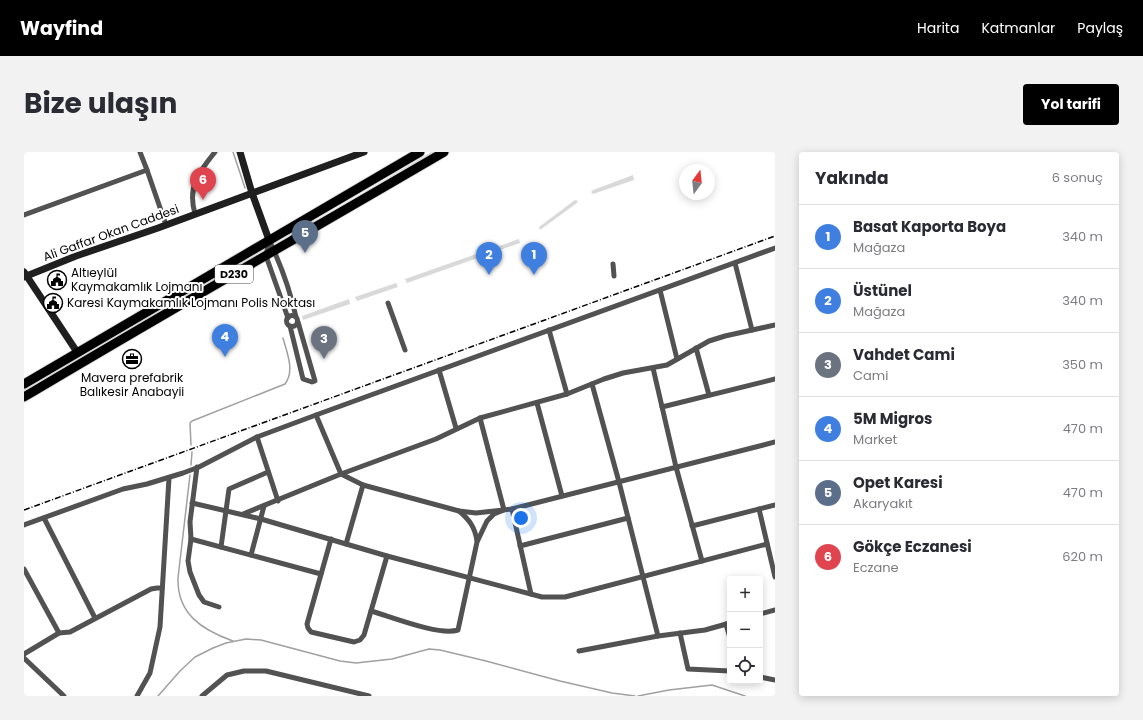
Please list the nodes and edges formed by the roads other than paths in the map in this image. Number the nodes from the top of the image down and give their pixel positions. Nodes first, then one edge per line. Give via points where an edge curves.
1 (140, 152) edge
2 (215, 152) edge
3 (240, 152) edge
4 (364, 152) edge
5 (420, 152) edge
6 (444, 152) edge
7 (147, 170) junction
8 (252, 193) junction
9 (195, 214) junction
10 (24, 215) edge
11 (166, 225) junction
12 (269, 240) junction
13 (775, 248) edge
14 (275, 251) junction
15 (266, 256) junction
16 (734, 263) junction
17 (612, 264) dead end
18 (25, 275) edge
19 (614, 276) dead end
20 (660, 290) junction
21 (388, 303) dead end
22 (288, 318) junction
23 (297, 319) junction
24 (775, 325) edge
25 (290, 326) junction
26 (549, 330) junction
27 (752, 330) junction
28 (696, 348) junction
29 (405, 350) dead end
30 (77, 352) junction
31 (677, 359) junction
32 (653, 368) junction
33 (439, 370) junction
34 (775, 379) edge
35 (24, 384) edge
36 (592, 384) junction
37 (567, 394) junction
38 (709, 395) junction
39 (24, 397) edge
40 (537, 403) junction
41 (662, 407) junction
42 (316, 415) junction
43 (480, 418) junction
44 (456, 428) junction
45 (257, 437) junction
46 (775, 442) edge
47 (197, 467) junction
48 (676, 467) junction
49 (268, 472) junction
50 (342, 474) junction
51 (169, 478) junction
52 (619, 482) junction
53 (363, 485) junction
54 (562, 496) junction
55 (278, 501) junction
56 (192, 503) junction
57 (775, 505) edge
58 (264, 506) junction
59 (512, 509) junction
60 (759, 509) junction
61 (504, 510) junction
62 (226, 511) junction
63 (459, 511) junction
64 (242, 514) junction
65 (44, 518) junction
66 (628, 518) junction
67 (261, 519) junction
68 (24, 525) edge
69 (692, 526) junction
70 (191, 539) junction
71 (331, 540) junction
72 (477, 542) junction
73 (346, 544) junction
74 (767, 544) junction
75 (520, 546) junction
76 (221, 547) junction
77 (252, 555) junction
78 (387, 556) junction
79 (702, 562) junction
80 (24, 569) edge
81 (321, 574) junction
82 (643, 577) junction
83 (775, 577) edge
84 (470, 578) junction
85 (30, 580) junction
86 (24, 583) edge
87 (162, 588) junction
88 (531, 594) junction
89 (219, 607) dead end
90 (775, 610) edge
91 (371, 612) junction
92 (763, 613) edge
93 (95, 618) junction
94 (727, 623) edge
95 (60, 633) junction
96 (680, 633) junction
97 (658, 636) junction
98 (579, 651) dead end
99 (24, 654) edge
100 (24, 658) edge
101 (727, 671) edge
102 (763, 678) edge
103 (775, 680) edge
104 (64, 696) edge
105 (137, 696) edge
106 (202, 696) edge
107 (369, 696) edge

1 - 7 street
2 - 9 street via 195,179
3 - 8 main road
4 - 8 main road, Ali Gaffar Okan Caddesi
5 - 12 highway, D230
6 - 14 highway, D230
7 - 10 street
7 - 11 street
8 - 9 main road, Ali Gaffar Okan Caddesi
8 - 12 main road
9 - 11 main road, Ali Gaffar Okan Caddesi
11 - 18 main road, Ali Gaffar Okan Caddesi
12 - 14 street
12 - 15 street
12 - 30 highway, D230
13 - 16 street
14 - 15 highway, D230
14 - 23 street
15 - 22 street
15 - 39 highway, D230
16 - 20 street
16 - 27 street
17 - 19 street
18 - 30 main road
20 - 26 street
20 - 31 street
21 - 29 street
22 - 23 street via 292,316
22 - 25 street
23 - 25 street via 295,326
23 - 25 street via 315,381 304,379
24 - 27 street
26 - 33 street
26 - 37 street
27 - 28 street via 720,338
28 - 31 street
28 - 38 street
30 - 35 highway, D230
31 - 32 street
32 - 36 street via 623,373
32 - 41 street
33 - 42 street
33 - 44 street
34 - 38 street
36 - 37 street
36 - 52 street
37 - 40 street
38 - 41 street
40 - 43 street
40 - 54 street
41 - 48 street
42 - 45 street
42 - 50 street
43 - 44 street
43 - 61 street
44 - 50 street via 436,439
45 - 47 street
45 - 49 street
46 - 48 street
47 - 51 street
47 - 56 street
48 - 52 street
48 - 69 street
49 - 55 street
49 - 62 street via 229,489
50 - 53 street
50 - 55 street
51 - 65 street via 123,489
51 - 87 street
52 - 54 street
52 - 66 street
53 - 63 street
53 - 73 street
54 - 59 street
55 - 58 street
56 - 62 street
56 - 70 street
57 - 60 street
58 - 64 street
58 - 67 street
59 - 61 street
59 - 75 street
60 - 69 street
60 - 74 street
61 - 63 street via 476,513
61 - 72 street via 494,514 487,521
62 - 64 street
62 - 76 street
63 - 72 street via 472,525
64 - 67 street
65 - 68 street
65 - 93 street
66 - 75 street
66 - 82 street
67 - 71 street
67 - 77 street
69 - 79 street
70 - 76 street
70 - 89 street via 188,561 199,595 204,602
71 - 73 street
71 - 81 street
72 - 84 street
73 - 78 street
74 - 79 street
74 - 83 street
75 - 88 street
76 - 77 street
77 - 81 street
78 - 84 street
78 - 91 street
79 - 82 street
80 - 85 street
81 - 91 street via 307,624 311,632 354,642 364,635
82 - 88 street via 565,596 542,598
82 - 97 street
84 - 88 street
84 - 91 street via 458,630 431,629
85 - 86 street
85 - 95 street
87 - 93 street via 151,589
87 - 105 street via 160,627 150,673
90 - 92 street
93 - 95 street via 70,632
94 - 96 street via 705,630
95 - 99 street
96 - 97 street
96 - 101 street via 688,669
97 - 98 street
100 - 104 street
102 - 103 street
106 - 107 street via 227,675 244,671 266,671

